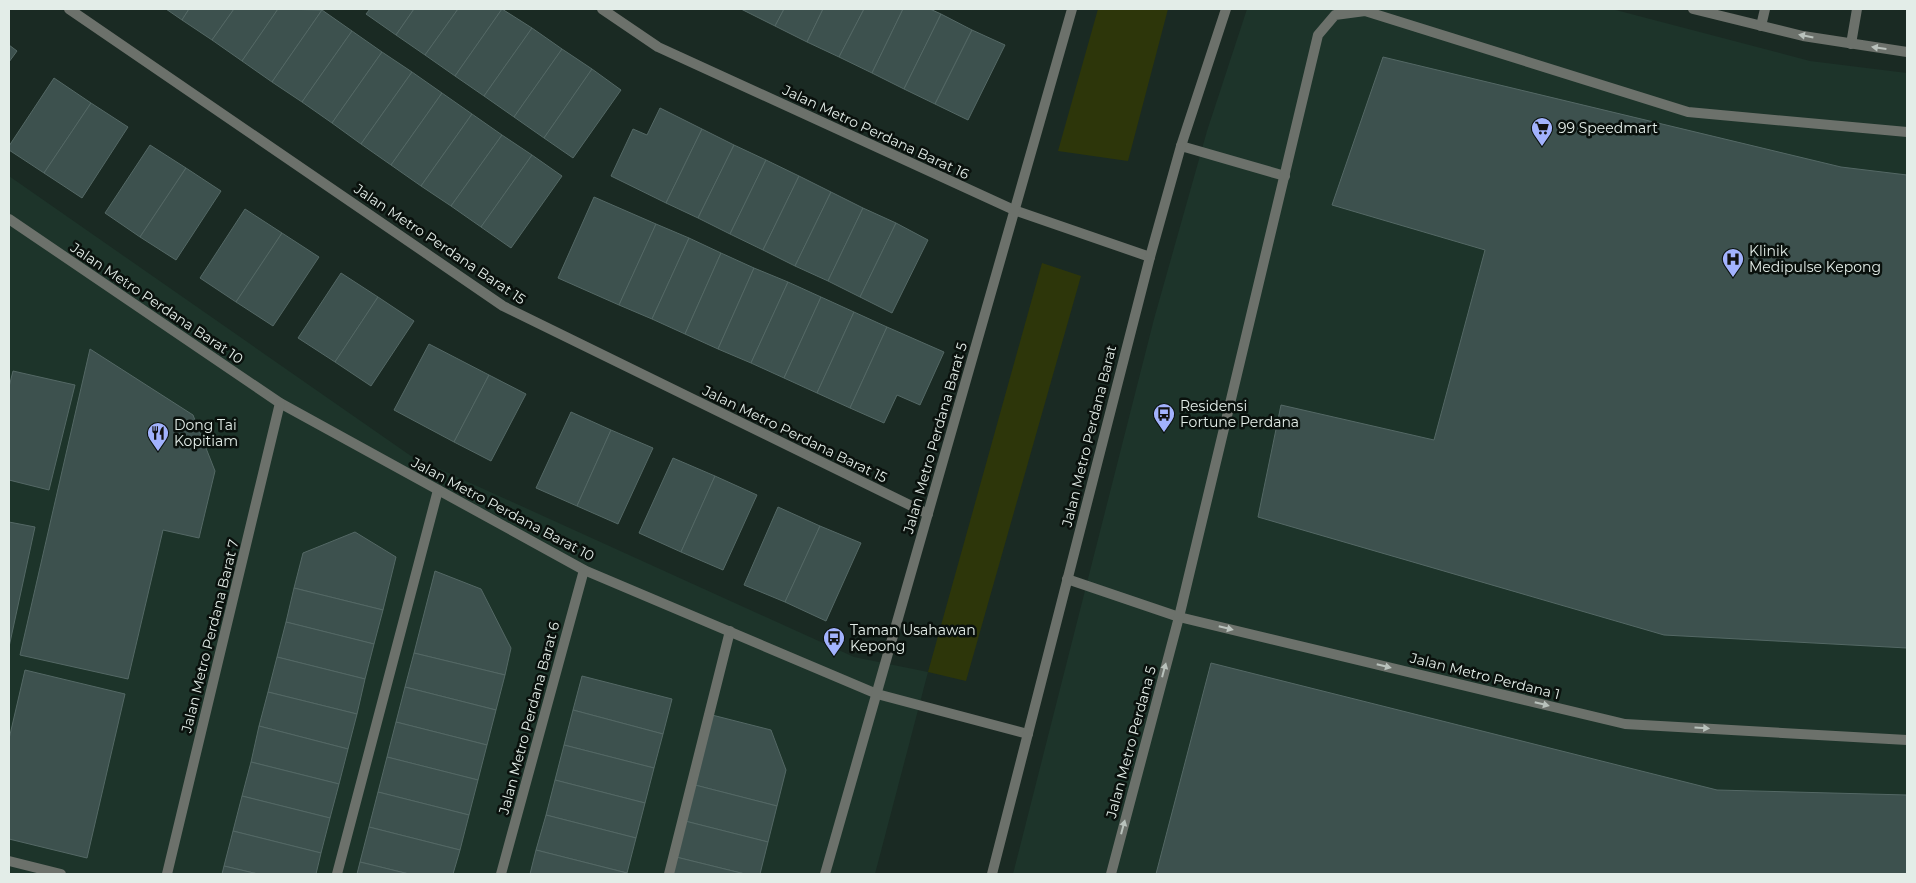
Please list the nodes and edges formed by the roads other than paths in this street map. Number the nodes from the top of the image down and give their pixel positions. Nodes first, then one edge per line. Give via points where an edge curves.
1 (69, 9) edge
2 (602, 9) edge
3 (1072, 9) edge
4 (1226, 9) edge
5 (1693, 9) edge
6 (1766, 9) edge
7 (1857, 9) edge
8 (1761, 26) junction
9 (1851, 44) junction
10 (1907, 52) edge
11 (1907, 132) edge
12 (1181, 146) junction
13 (1284, 176) junction
14 (1014, 210) junction
15 (9, 220) edge
16 (1150, 257) junction
17 (280, 403) junction
18 (438, 490) junction
19 (928, 514) junction
20 (584, 570) junction
21 (1067, 579) junction
22 (1178, 617) junction
23 (730, 631) junction
24 (877, 694) junction
25 (1028, 734) junction
26 (1907, 740) edge
27 (9, 861) edge
28 (61, 874) edge
29 (167, 874) edge
30 (337, 874) edge
31 (501, 874) edge
32 (668, 874) edge
33 (825, 874) edge
34 (992, 874) edge
35 (1111, 874) edge

1 - 19 street, Jalan Metro Perdana Barat 15 via 504,306
2 - 14 street, Jalan Metro Perdana Barat 16 via 658,47
3 - 14 street, Jalan Metro Perdana Barat 5
4 - 12 street, Jalan Metro Perdana Barat
5 - 8 street
6 - 8 street
7 - 9 street
9 -> 8 street
10 -> 9 street
11 - 13 street, Jalan Metro Perdana 5 via 1688,112 1365,11 1335,15 1318,35
12 - 13 street
12 - 16 street, Jalan Metro Perdana Barat
13 - 22 street, Jalan Metro Perdana 5
14 - 16 street, Jalan Metro Perdana Barat 16
14 - 19 street, Jalan Metro Perdana Barat 5
15 - 17 street, Jalan Metro Perdana Barat 10
16 - 21 street, Jalan Metro Perdana Barat
17 - 18 street, Jalan Metro Perdana Barat 10
17 - 29 street, Jalan Metro Perdana Barat 7
18 - 20 street, Jalan Metro Perdana Barat 10
18 - 30 street
19 - 24 street, Jalan Metro Perdana Barat 5
20 - 23 street, Jalan Metro Perdana Barat 10
20 - 31 street, Jalan Metro Perdana Barat 6
21 - 22 street, Jalan Metro Perdana 1
21 - 25 street, Jalan Metro Perdana Barat
22 -> 26 street, Jalan Metro Perdana 1 via 1625,724
35 -> 22 street, Jalan Metro Perdana 5
23 - 24 street, Jalan Metro Perdana Barat 10
23 - 32 street
24 - 25 street, Jalan Metro Perdana Barat 10
24 - 33 street, Jalan Metro Perdana Barat 5
25 - 34 street, Jalan Metro Perdana Barat
27 - 28 street

